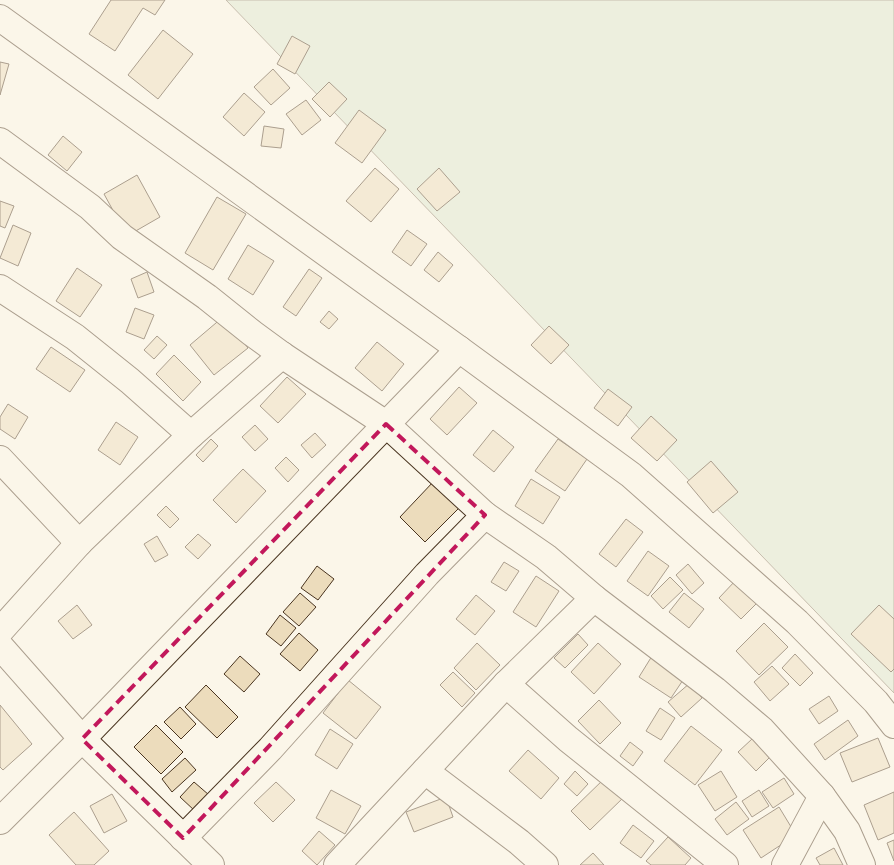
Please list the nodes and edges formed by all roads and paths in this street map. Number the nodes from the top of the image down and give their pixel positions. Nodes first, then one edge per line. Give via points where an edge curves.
1 (0, 18) edge
2 (0, 142) edge
3 (0, 288) edge
4 (459, 349) junction
5 (282, 355) junction
6 (386, 424) junction
7 (191, 435) junction
8 (0, 458) edge
9 (485, 515) junction
10 (79, 543) junction
11 (594, 598) junction
12 (0, 631) edge
13 (0, 646) edge
14 (506, 684) junction
15 (894, 725) edge
16 (82, 739) junction
17 (425, 771) junction
18 (822, 796) junction
19 (0, 820) edge
20 (183, 838) junction
21 (211, 865) edge
22 (337, 865) edge
23 (545, 865) edge
24 (725, 865) edge
25 (785, 865) edge
26 (862, 865) edge

1 - 4 street
2 - 5 street via 90,206 122,237
3 - 7 street via 74,338
4 - 6 street
4 - 15 street via 631,475 797,622 876,702
5 - 6 street
5 - 7 street
6 - 9 street
6 - 16 street
7 - 10 street
8 - 10 street
9 - 11 street via 546,557
9 - 20 street via 427,574 270,750
10 - 12 street
11 - 14 street
11 - 18 street via 762,730
13 - 16 street
14 - 17 street
14 - 24 street via 568,739
16 - 19 street
16 - 20 street
17 - 22 street
17 - 23 street
18 - 25 street
18 - 26 street via 847,831
20 - 21 street

